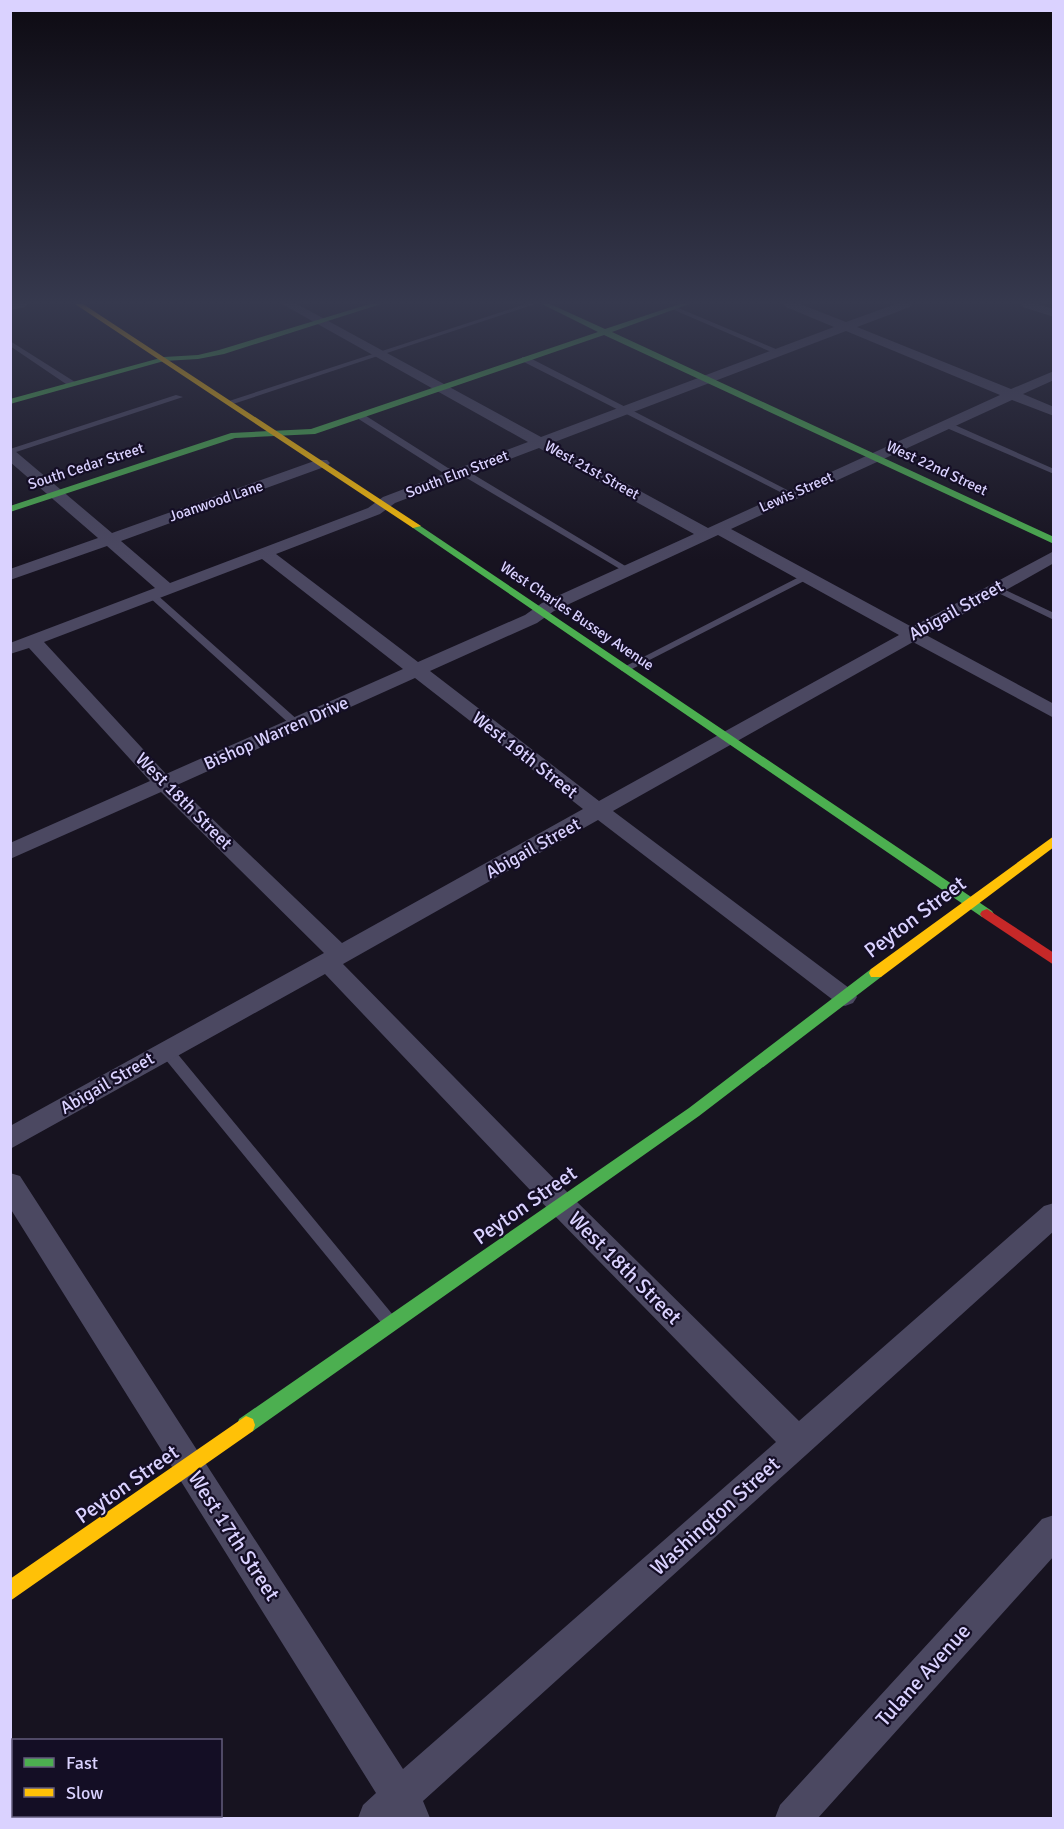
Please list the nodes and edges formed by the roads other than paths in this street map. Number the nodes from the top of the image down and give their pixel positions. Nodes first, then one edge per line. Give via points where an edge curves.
1 (54, 389) edge
2 (211, 389) edge
3 (268, 389) edge
4 (438, 389) edge
5 (445, 389) edge
6 (586, 389) edge
7 (676, 389) edge
8 (730, 389) edge
9 (999, 389) edge
10 (1021, 389) edge
11 (1010, 394) junction
12 (179, 397) dead end
13 (10, 402) edge
14 (230, 402) junction
15 (625, 409) junction
16 (1053, 412) edge
17 (360, 416) junction
18 (945, 424) junction
19 (278, 434) junction
20 (541, 441) junction
21 (10, 453) edge
22 (874, 457) junction
23 (322, 463) junction
24 (1053, 472) edge
25 (460, 473) junction
26 (56, 493) junction
27 (791, 494) junction
28 (384, 504) junction
29 (10, 509) edge
30 (711, 531) junction
31 (110, 538) junction
32 (1053, 540) edge
33 (265, 553) junction
34 (1053, 556) edge
35 (628, 570) junction
36 (10, 575) edge
37 (805, 577) junction
38 (995, 588) junction
39 (160, 592) junction
40 (541, 613) junction
41 (1053, 617) edge
42 (914, 634) junction
43 (32, 640) junction
44 (10, 649) edge
45 (625, 669) junction
46 (417, 670) junction
47 (1053, 712) edge
48 (296, 724) junction
49 (727, 737) junction
50 (163, 783) junction
51 (598, 811) junction
52 (1053, 840) edge
53 (11, 850) edge
54 (968, 903) junction
55 (334, 959) junction
56 (1053, 960) edge
57 (845, 997) junction
58 (166, 1050) junction
59 (10, 1138) edge
60 (10, 1184) edge
61 (561, 1205) junction
62 (1053, 1214) edge
63 (391, 1324) junction
64 (798, 1442) junction
65 (189, 1467) junction
66 (1053, 1531) edge
67 (10, 1591) edge
68 (396, 1811) edge
69 (793, 1818) edge

1 - 13 street
2 - 14 street, West Charles Bussey Avenue
3 - 14 lane
4 - 17 street, South Cedar Street
5 - 20 street, West 21st Street
6 - 15 lane
7 - 15 street, South Elm Street
8 - 22 street, West 22nd Street
9 - 11 street
10 - 11 street, Lewis Street
11 - 16 street
11 - 18 street, Lewis Street
12 - 21 lane
14 - 19 street, West Charles Bussey Avenue
15 - 20 street, South Elm Street
15 - 27 lane
17 - 19 street, South Cedar Street via 312,432
17 - 25 lane via 445,470
18 - 22 street, Lewis Street
18 - 24 lane
19 - 23 street, West Charles Bussey Avenue
19 - 26 street, South Cedar Street via 234,435
20 - 25 street, South Elm Street
20 - 30 street, West 21st Street
21 - 26 street
22 - 27 street, Lewis Street
22 - 32 street, West 22nd Street
23 - 28 street, West Charles Bussey Avenue
23 - 31 street, Joanwood Lane
25 - 28 street, South Elm Street
25 - 35 lane
26 - 29 street, South Cedar Street
26 - 31 street
27 - 30 street, Lewis Street
28 - 33 street, South Elm Street
28 - 40 street, West Charles Bussey Avenue
30 - 35 street, Lewis Street
30 - 37 street, West 21st Street
31 - 36 street, Joanwood Lane
31 - 39 street
33 - 39 street, South Elm Street
33 - 46 street, West 19th Street
34 - 38 street, Abigail Street
35 - 40 street, Lewis Street via 548,606
37 - 42 street, West 21st Street
37 - 45 lane
38 - 41 lane
38 - 42 street, Abigail Street
39 - 43 street, South Elm Street
39 - 48 lane
40 - 45 street, West Charles Bussey Avenue
40 - 46 street, Bishop Warren Drive
42 - 47 street, West 21st Street
42 - 49 street, Abigail Street
43 - 44 street, South Elm Street
43 - 50 street, West 18th Street
45 - 49 street, West Charles Bussey Avenue
46 - 48 street, Bishop Warren Drive
46 - 51 street, West 19th Street
48 - 50 street, Bishop Warren Drive
49 - 51 street, Abigail Street
49 - 54 street, West Charles Bussey Avenue
50 - 53 street, Bishop Warren Drive
50 - 55 street, West 18th Street
51 - 55 street, Abigail Street
51 - 57 street, West 19th Street
52 - 54 street, Peyton Street
54 - 56 street, West Charles Bussey Avenue
54 - 57 street, Peyton Street
55 - 58 street, Abigail Street
55 - 61 street, West 18th Street
57 - 61 street, Peyton Street via 694,1112
58 - 59 street, Abigail Street
58 - 63 lane
60 - 65 street, West 17th Street
61 - 63 street, Peyton Street
61 - 64 street, West 18th Street
62 - 64 street, Washington Street
63 - 65 street, Peyton Street
64 - 68 street, Washington Street
65 - 67 street, Peyton Street
65 - 68 street, West 17th Street
66 - 69 street, Tulane Avenue

